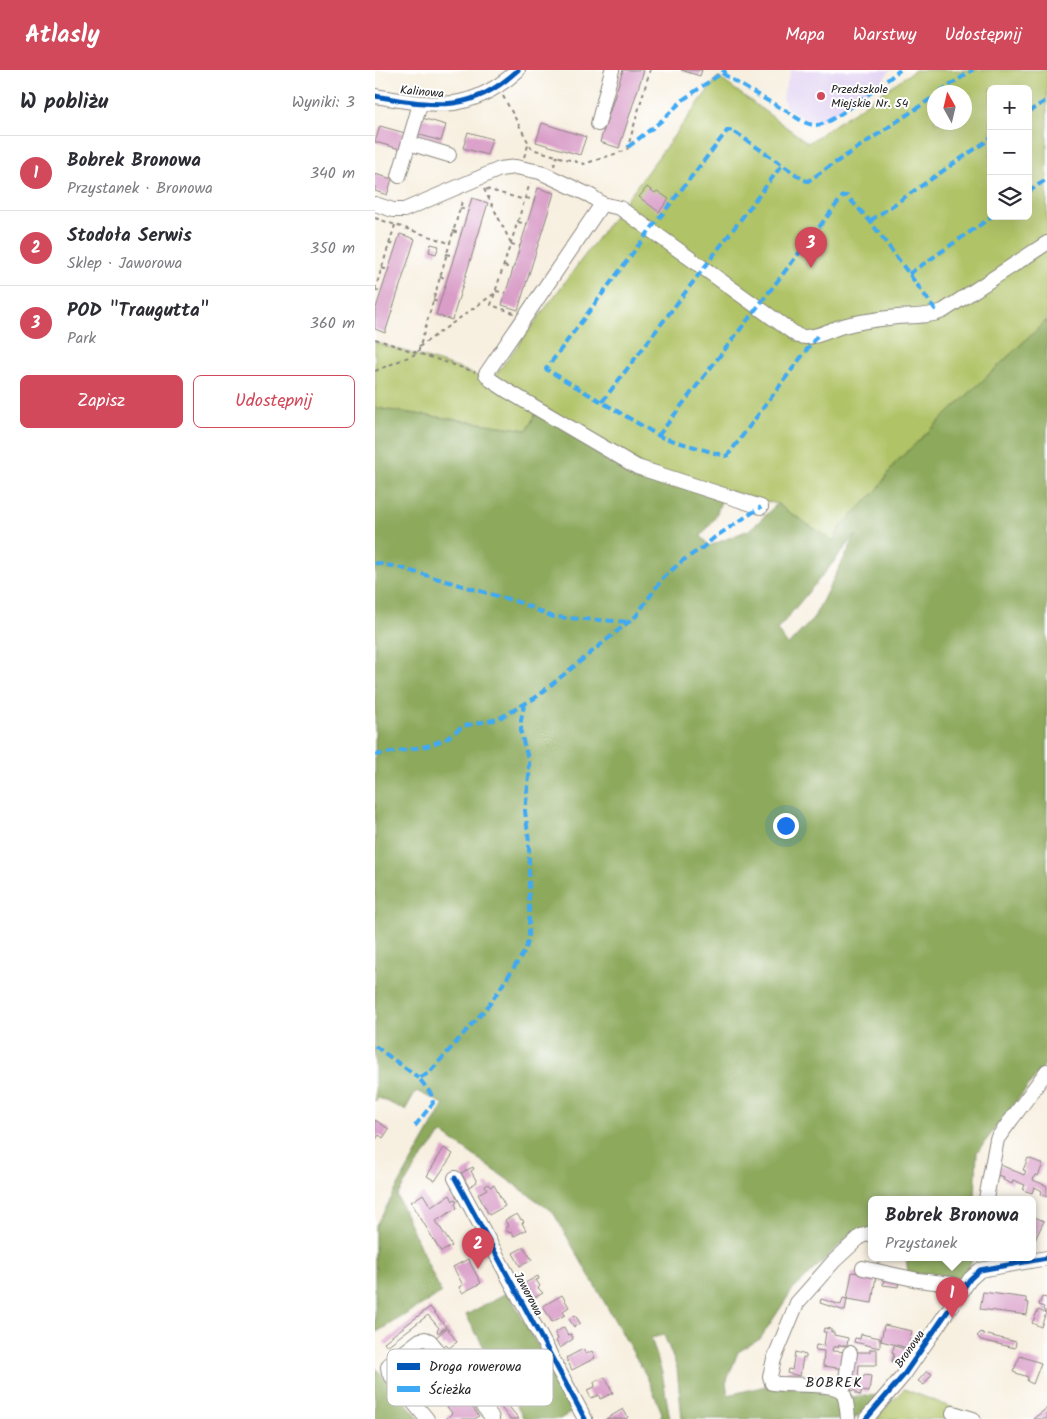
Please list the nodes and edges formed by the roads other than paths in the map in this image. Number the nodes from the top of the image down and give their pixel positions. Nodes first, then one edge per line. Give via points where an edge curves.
1 (519, 70) edge
2 (612, 70) edge
3 (375, 96) edge
4 (420, 104) junction
5 (598, 124) dead end
6 (409, 144) junction
7 (449, 155) dead end
8 (399, 176) dead end
9 (375, 204) edge
10 (602, 204) junction
11 (1047, 243) edge
12 (761, 507) dead end
13 (1047, 1071) edge
14 (455, 1178) dead end
15 (986, 1196) edge
16 (868, 1234) edge
17 (1006, 1261) edge
18 (979, 1263) edge
19 (863, 1268) dead end
20 (963, 1290) junction
21 (408, 1349) edge
22 (437, 1349) edge
23 (547, 1349) edge
24 (850, 1353) dead end
25 (553, 1360) edge
26 (841, 1390) junction
27 (416, 1406) edge
28 (483, 1406) edge
29 (953, 1413) dead end
30 (427, 1419) edge
31 (492, 1419) edge
32 (585, 1419) edge
33 (848, 1419) edge
34 (867, 1419) edge
35 (973, 1419) edge

1 - 4 street, Kalinowa via 485,94 462,102
2 - 5 street
3 - 4 street, Kalinowa
4 - 6 street
6 - 7 street
6 - 8 street
9 - 10 street via 404,210 499,169 516,167 540,172
10 - 11 street via 620,208 804,338 842,326 943,311
10 - 12 street via 487,374 491,380 637,467
13 - 15 street via 997,1139
14 - 23 street, Jaworowa
16 - 26 street via 861,1236 834,1261 797,1303 770,1376 772,1383 780,1385 824,1386
17 - 18 street, Bronowa
18 - 20 street, Bronowa
19 - 20 street via 952,1284
20 - 34 street, Bronowa via 903,1376
21 - 22 street via 425,1339
24 - 26 street via 845,1385
25 - 32 street, Jaworowa
26 - 33 street
27 - 30 street
28 - 31 street
29 - 35 street

